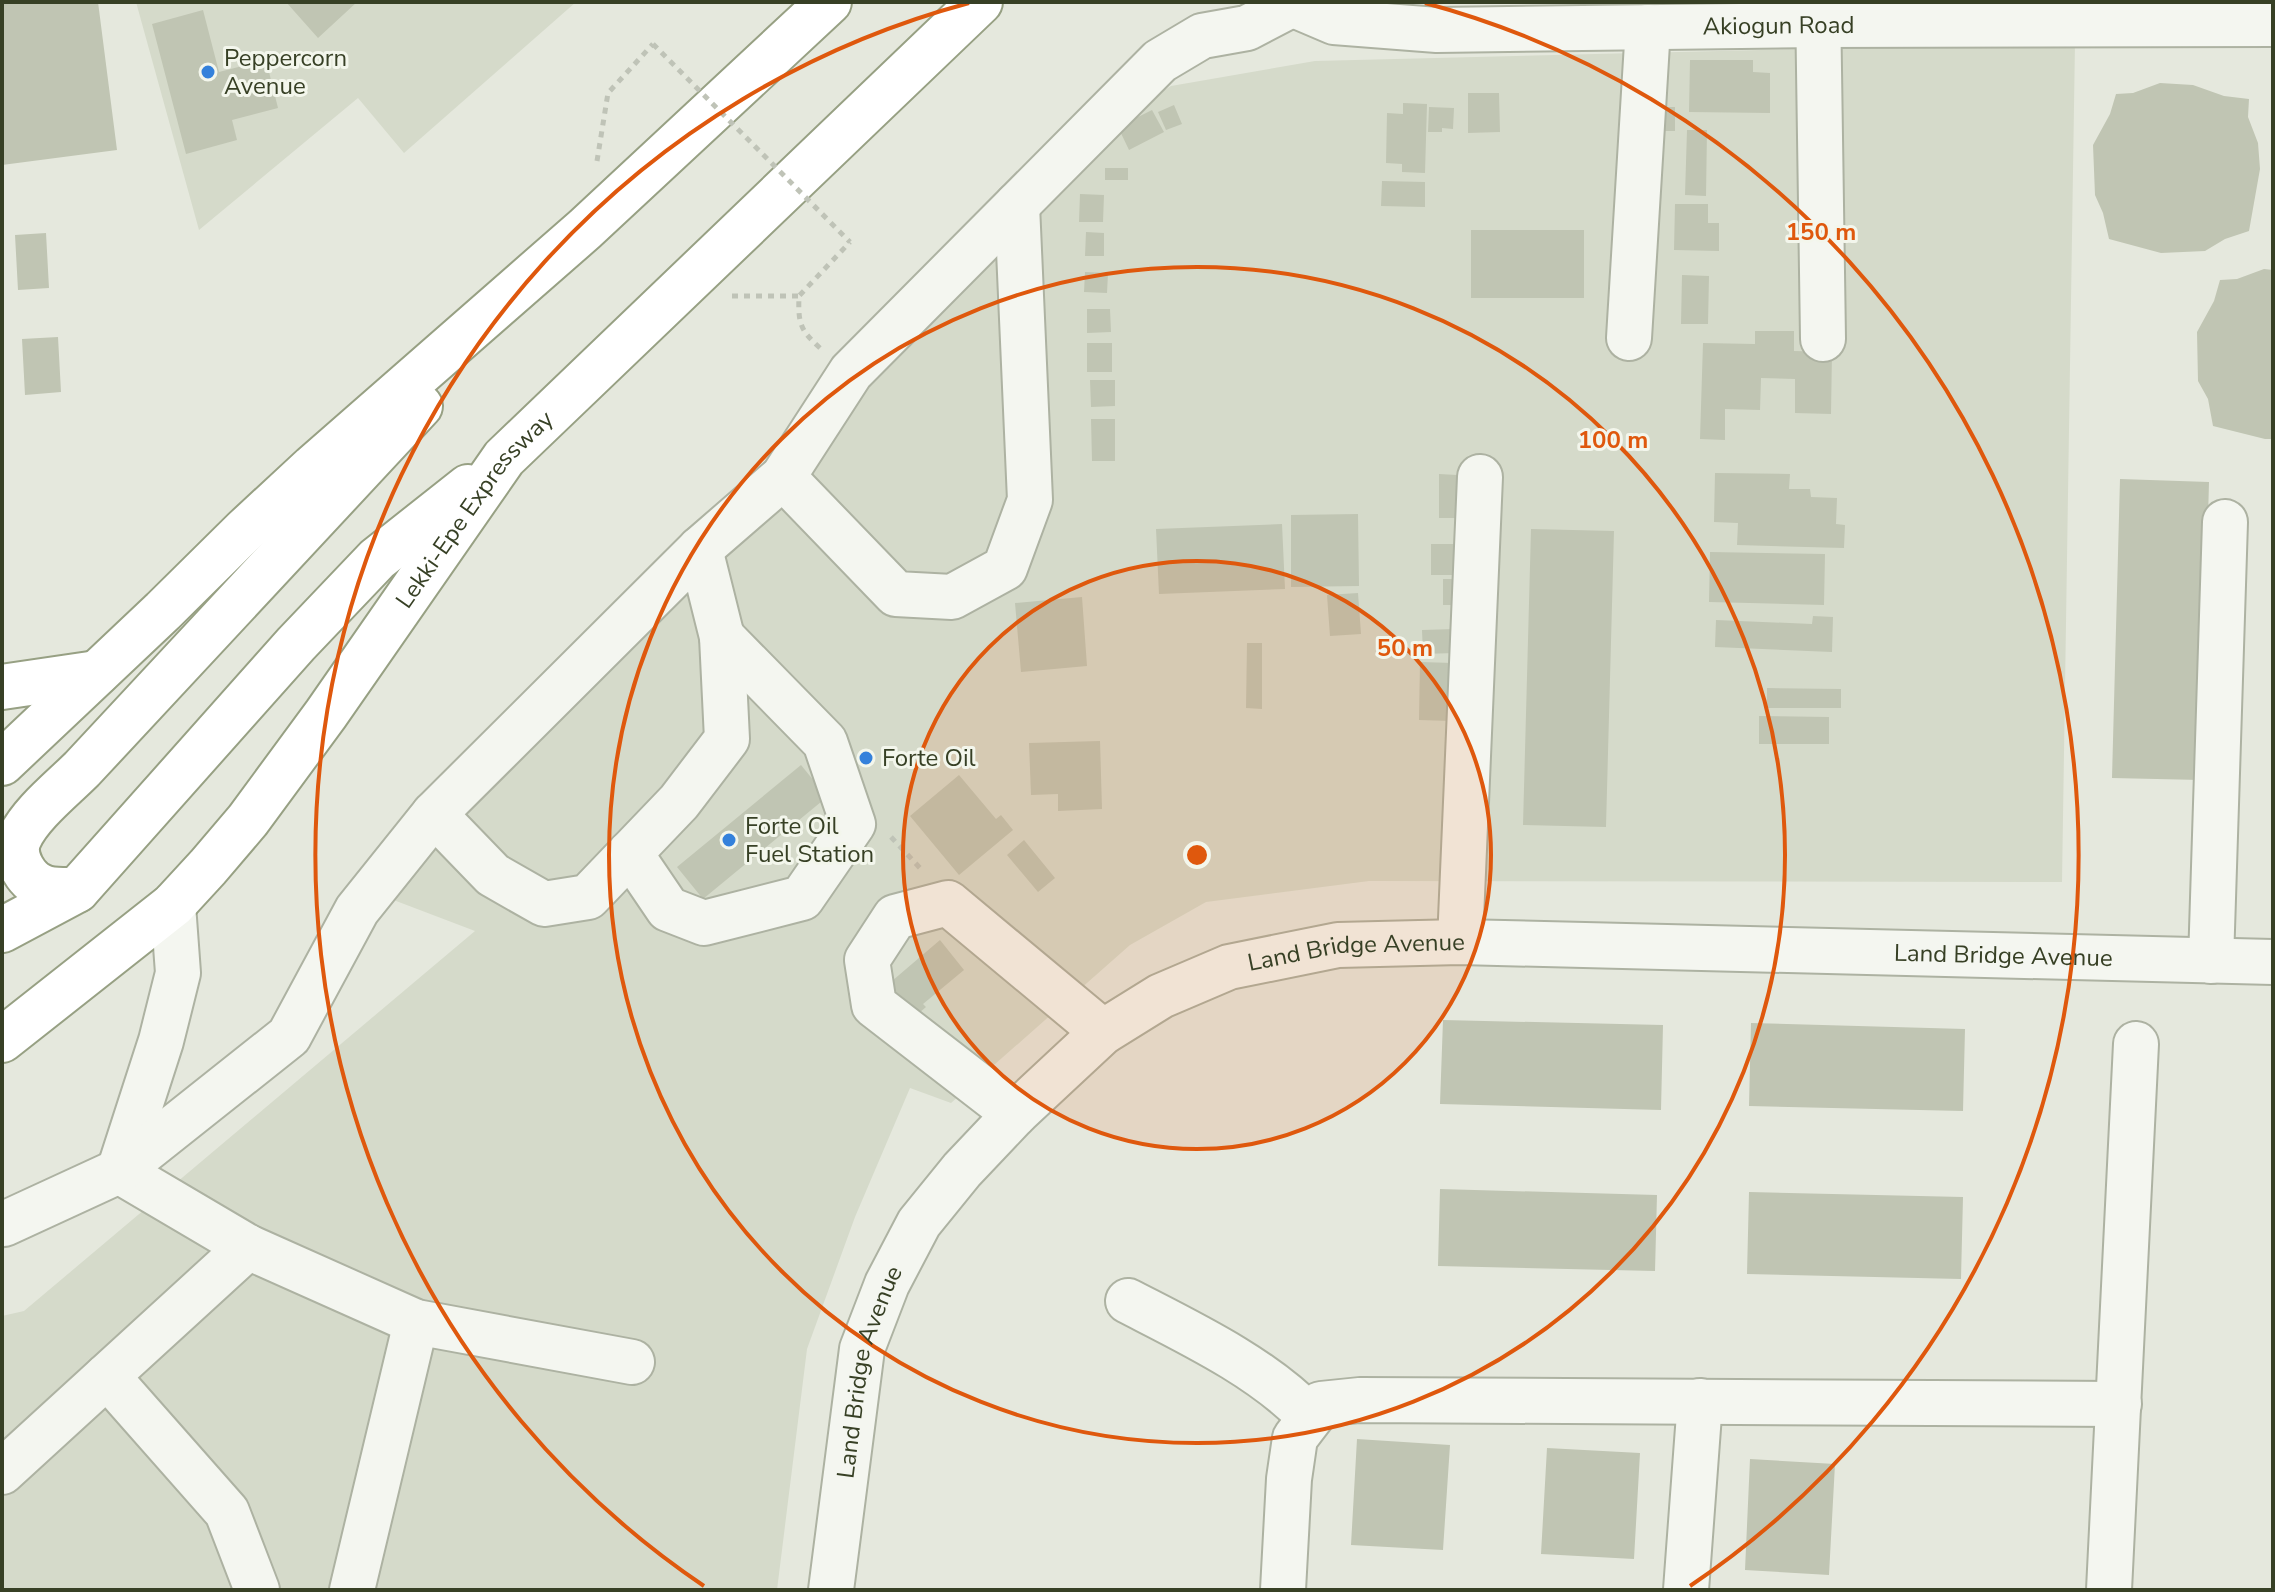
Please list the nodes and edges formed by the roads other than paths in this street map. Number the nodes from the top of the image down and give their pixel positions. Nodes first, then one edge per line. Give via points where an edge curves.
1 (829, 2) edge
2 (980, 2) edge
3 (1289, 3) edge
4 (1818, 14) edge
5 (1423, 16) edge
6 (2273, 24) edge
7 (1648, 27) junction
8 (1017, 205) junction
9 (585, 229) junction
10 (1629, 338) dead end
11 (1823, 339) dead end
12 (504, 458) junction
13 (783, 477) junction
14 (1480, 477) dead end
15 (2225, 522) dead end
16 (700, 549) junction
17 (722, 637) junction
18 (97, 673) junction
19 (2, 687) edge
20 (2, 763) edge
21 (434, 814) junction
22 (630, 853) junction
23 (77, 890) junction
24 (173, 905) junction
25 (2, 930) edge
26 (1460, 942) junction
27 (2211, 961) junction
28 (2273, 962) edge
29 (1103, 1032) junction
30 (2, 1040) edge
31 (2136, 1044) dead end
32 (1015, 1114) junction
33 (119, 1171) junction
34 (2, 1223) edge
35 (248, 1247) junction
36 (1128, 1301) dead end
37 (416, 1322) junction
38 (632, 1362) dead end
39 (107, 1376) junction
40 (1700, 1401) junction
41 (2119, 1404) junction
42 (1310, 1417) junction
43 (2, 1472) edge
44 (257, 1590) edge
45 (352, 1590) edge
46 (831, 1590) edge
47 (1283, 1590) edge
48 (1686, 1590) edge
49 (2109, 1590) edge

1 - 9 highway
2 - 12 highway, Lekki-Epe Expressway
3 - 5 street, Akiogun Road via 1334,22
3 - 8 street via 1247,28 1202,36 1160,61
4 - 6 street, Akiogun Road
4 - 7 street, Akiogun Road
4 - 11 street
5 - 7 street, Akiogun Road
7 - 10 street
8 - 13 street via 851,372
8 - 13 street via 1030,500 1005,568 952,597 896,594
9 - 18 highway via 245,530
9 - 23 highway via 33,818 18,841 18,862 30,879 49,891
12 - 23 highway via 377,559
12 - 24 highway, Lekki-Epe Expressway via 282,775
13 - 16 street
14 - 26 street
15 - 27 street
16 - 17 street
16 - 21 street
17 - 22 street via 727,739 679,802
17 - 22 street via 825,742 853,824 802,898 704,923 668,909
18 - 19 highway
18 - 20 highway
21 - 22 street via 493,875 544,904 588,897
21 - 33 street via 357,910 289,1036
23 - 25 highway
24 - 30 highway, Lekki-Epe Expressway
24 - 33 street via 178,973
26 - 27 street, Land Bridge Avenue
26 - 29 street, Land Bridge Avenue via 1338,945 1229,967 1161,996
27 - 28 street, Land Bridge Avenue
29 - 32 street, Land Bridge Avenue
29 - 32 street via 948,903 895,917 867,960 874,1005
31 - 41 street
32 - 46 street, Land Bridge Avenue via 919,1223 887,1284 862,1349
33 - 34 street
33 - 35 street
35 - 37 street
35 - 39 street
36 - 42 street via 1210,1344 1292,1398
37 - 38 street
37 - 45 street
39 - 43 street
39 - 44 street via 227,1512
40 - 41 street
40 - 42 street via 1360,1400 1321,1404
40 - 48 street
41 - 49 street
42 - 47 street via 1295,1438

